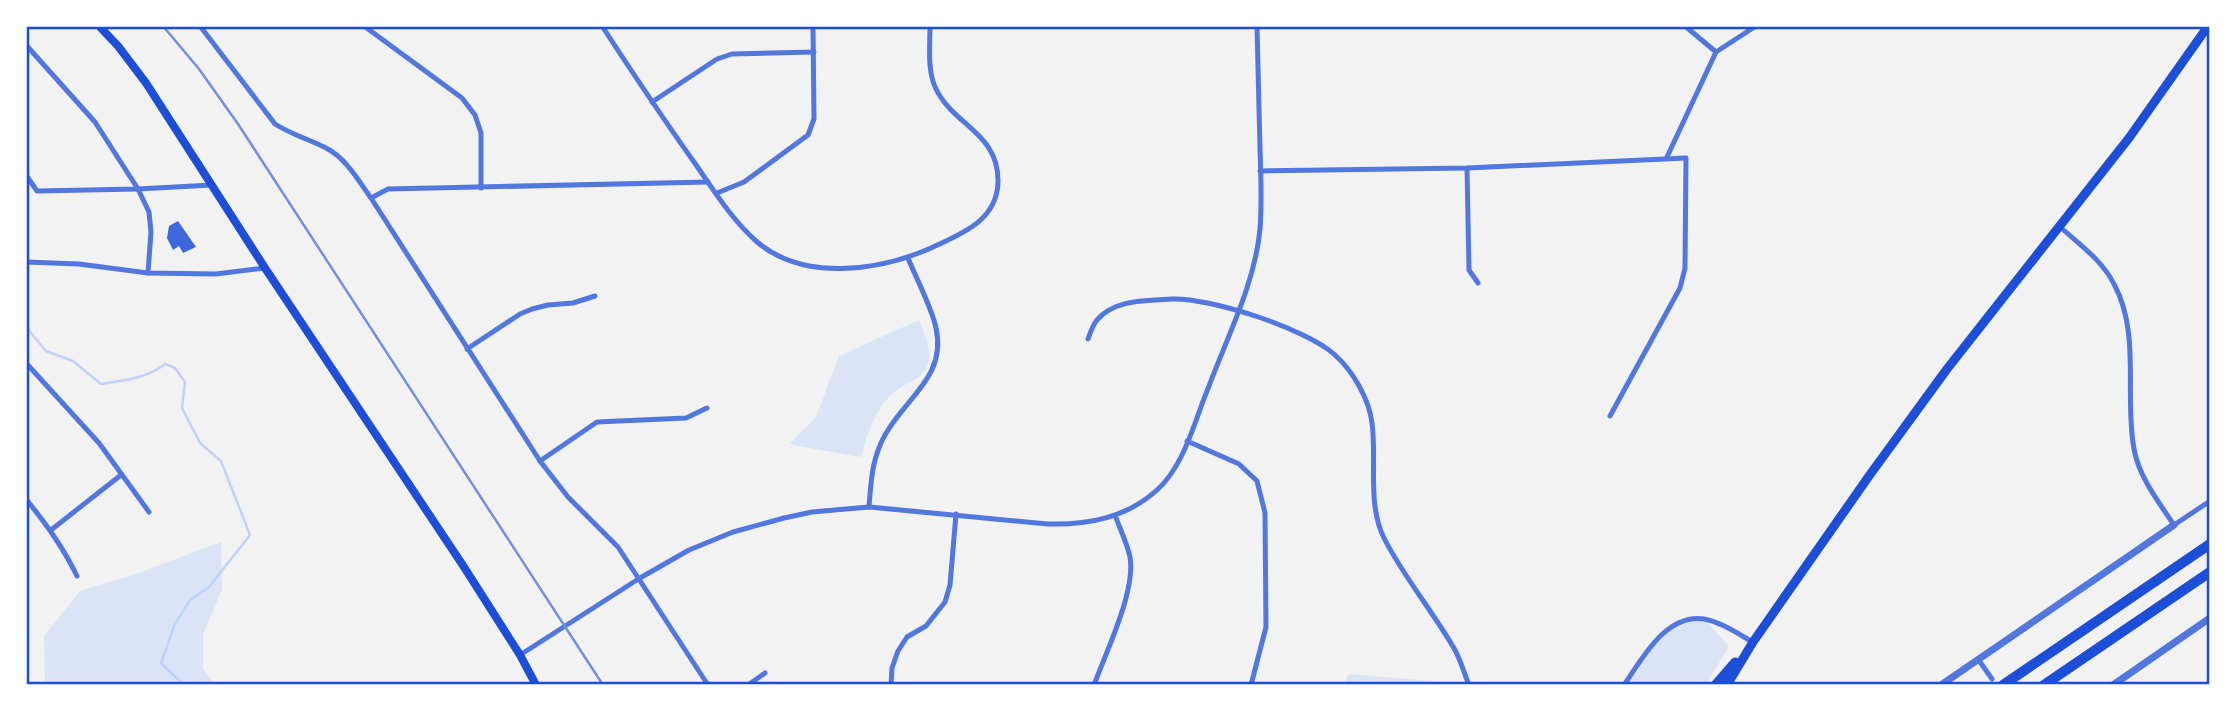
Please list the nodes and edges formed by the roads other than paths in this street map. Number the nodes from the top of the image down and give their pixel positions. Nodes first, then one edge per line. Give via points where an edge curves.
1 (99, 26) edge
2 (200, 26) edge
3 (364, 26) edge
4 (602, 26) edge
5 (813, 26) edge
6 (930, 26) edge
7 (1257, 26) edge
8 (1685, 26) edge
9 (1756, 26) edge
10 (2208, 26) edge
11 (26, 45) edge
12 (814, 52) junction
13 (1716, 52) junction
14 (652, 102) junction
15 (1667, 157) junction
16 (1467, 168) junction
17 (1261, 171) junction
18 (26, 175) edge
19 (708, 181) junction
20 (212, 185) junction
21 (481, 187) junction
22 (138, 189) junction
23 (717, 193) junction
24 (371, 198) junction
25 (2059, 226) junction
26 (908, 258) junction
27 (26, 262) edge
28 (265, 268) junction
29 (148, 273) junction
30 (1478, 283) dead end
31 (595, 296) dead end
32 (1238, 310) junction
33 (1088, 339) dead end
34 (467, 349) junction
35 (26, 363) edge
36 (707, 408) dead end
37 (1610, 416) dead end
38 (1187, 440) junction
39 (540, 461) junction
40 (121, 475) junction
41 (26, 499) edge
42 (2210, 500) edge
43 (869, 507) junction
44 (149, 512) dead end
45 (956, 514) junction
46 (1115, 515) junction
47 (2174, 525) junction
48 (51, 530) junction
49 (2210, 544) edge
50 (2210, 572) edge
51 (77, 576) dead end
52 (640, 578) junction
53 (2210, 618) edge
54 (1753, 642) junction
55 (520, 655) junction
56 (1978, 659) junction
57 (765, 673) dead end
58 (1992, 679) dead end
59 (536, 685) edge
60 (708, 685) edge
61 (748, 685) edge
62 (891, 685) edge
63 (1094, 685) edge
64 (1251, 685) edge
65 (1469, 685) edge
66 (1624, 685) edge
67 (1716, 685) edge
68 (1727, 685) edge
69 (1941, 685) edge
70 (2003, 685) edge
71 (2044, 685) edge
72 (2113, 685) edge

1 - 20 main road via 146,83
2 - 24 street via 275,124 328,149 347,164
3 - 21 street via 462,98 475,115 481,133
4 - 14 street
5 - 12 street
6 - 26 street via 934,87 944,103 982,136 995,156 998,183 992,206 973,229
7 - 17 street
8 - 13 street
9 - 13 street
10 - 25 main road via 2129,138
11 - 22 street via 95,122
12 - 14 street via 732,54
12 - 23 street via 814,119 808,135 744,182
13 - 15 street
14 - 19 street
15 - 16 street
15 - 37 street via 1686,158 1685,268 1680,288
16 - 17 street
16 - 30 street via 1469,270
17 - 32 street via 1256,257
18 - 22 street via 37,191
19 - 21 street
19 - 23 street
20 - 22 street
20 - 28 main road
21 - 24 street via 388,190
22 - 29 street via 149,212
23 - 26 street via 757,242 804,265 858,269
24 - 34 street
25 - 47 street via 2097,260 2119,292 2127,321 2134,450 2152,493
25 - 54 main road via 1876,465
26 - 43 street via 936,327 937,348 928,380 886,433 873,461
27 - 29 street
28 - 29 street via 216,274
28 - 55 main road
31 - 34 street via 532,309
32 - 33 street via 1179,299 1139,301 1113,307 1096,321
32 - 38 street
32 - 65 street via 1315,341 1351,373 1372,421 1376,509 1383,537 1456,652
34 - 39 street
35 - 40 street via 99,443
36 - 39 street via 686,418 597,422
38 - 46 street via 1159,488
38 - 64 street via 1239,464 1257,481 1263,502 1266,627
39 - 52 street
40 - 44 street
40 - 48 street
41 - 48 street
42 - 47 street
43 - 45 street
43 - 52 street via 803,514 733,532
45 - 46 street via 1061,524
45 - 62 street via 950,585 944,602 926,626 907,636 892,668
46 - 63 street via 1130,557 1131,578
47 - 56 street
48 - 51 street
49 - 70 highway
50 - 71 highway
52 - 55 street
52 - 60 street
53 - 72 street
54 - 66 street via 1704,619 1677,623
54 - 67 main road
54 - 68 main road
55 - 59 main road
56 - 58 street
56 - 69 street
57 - 61 street

